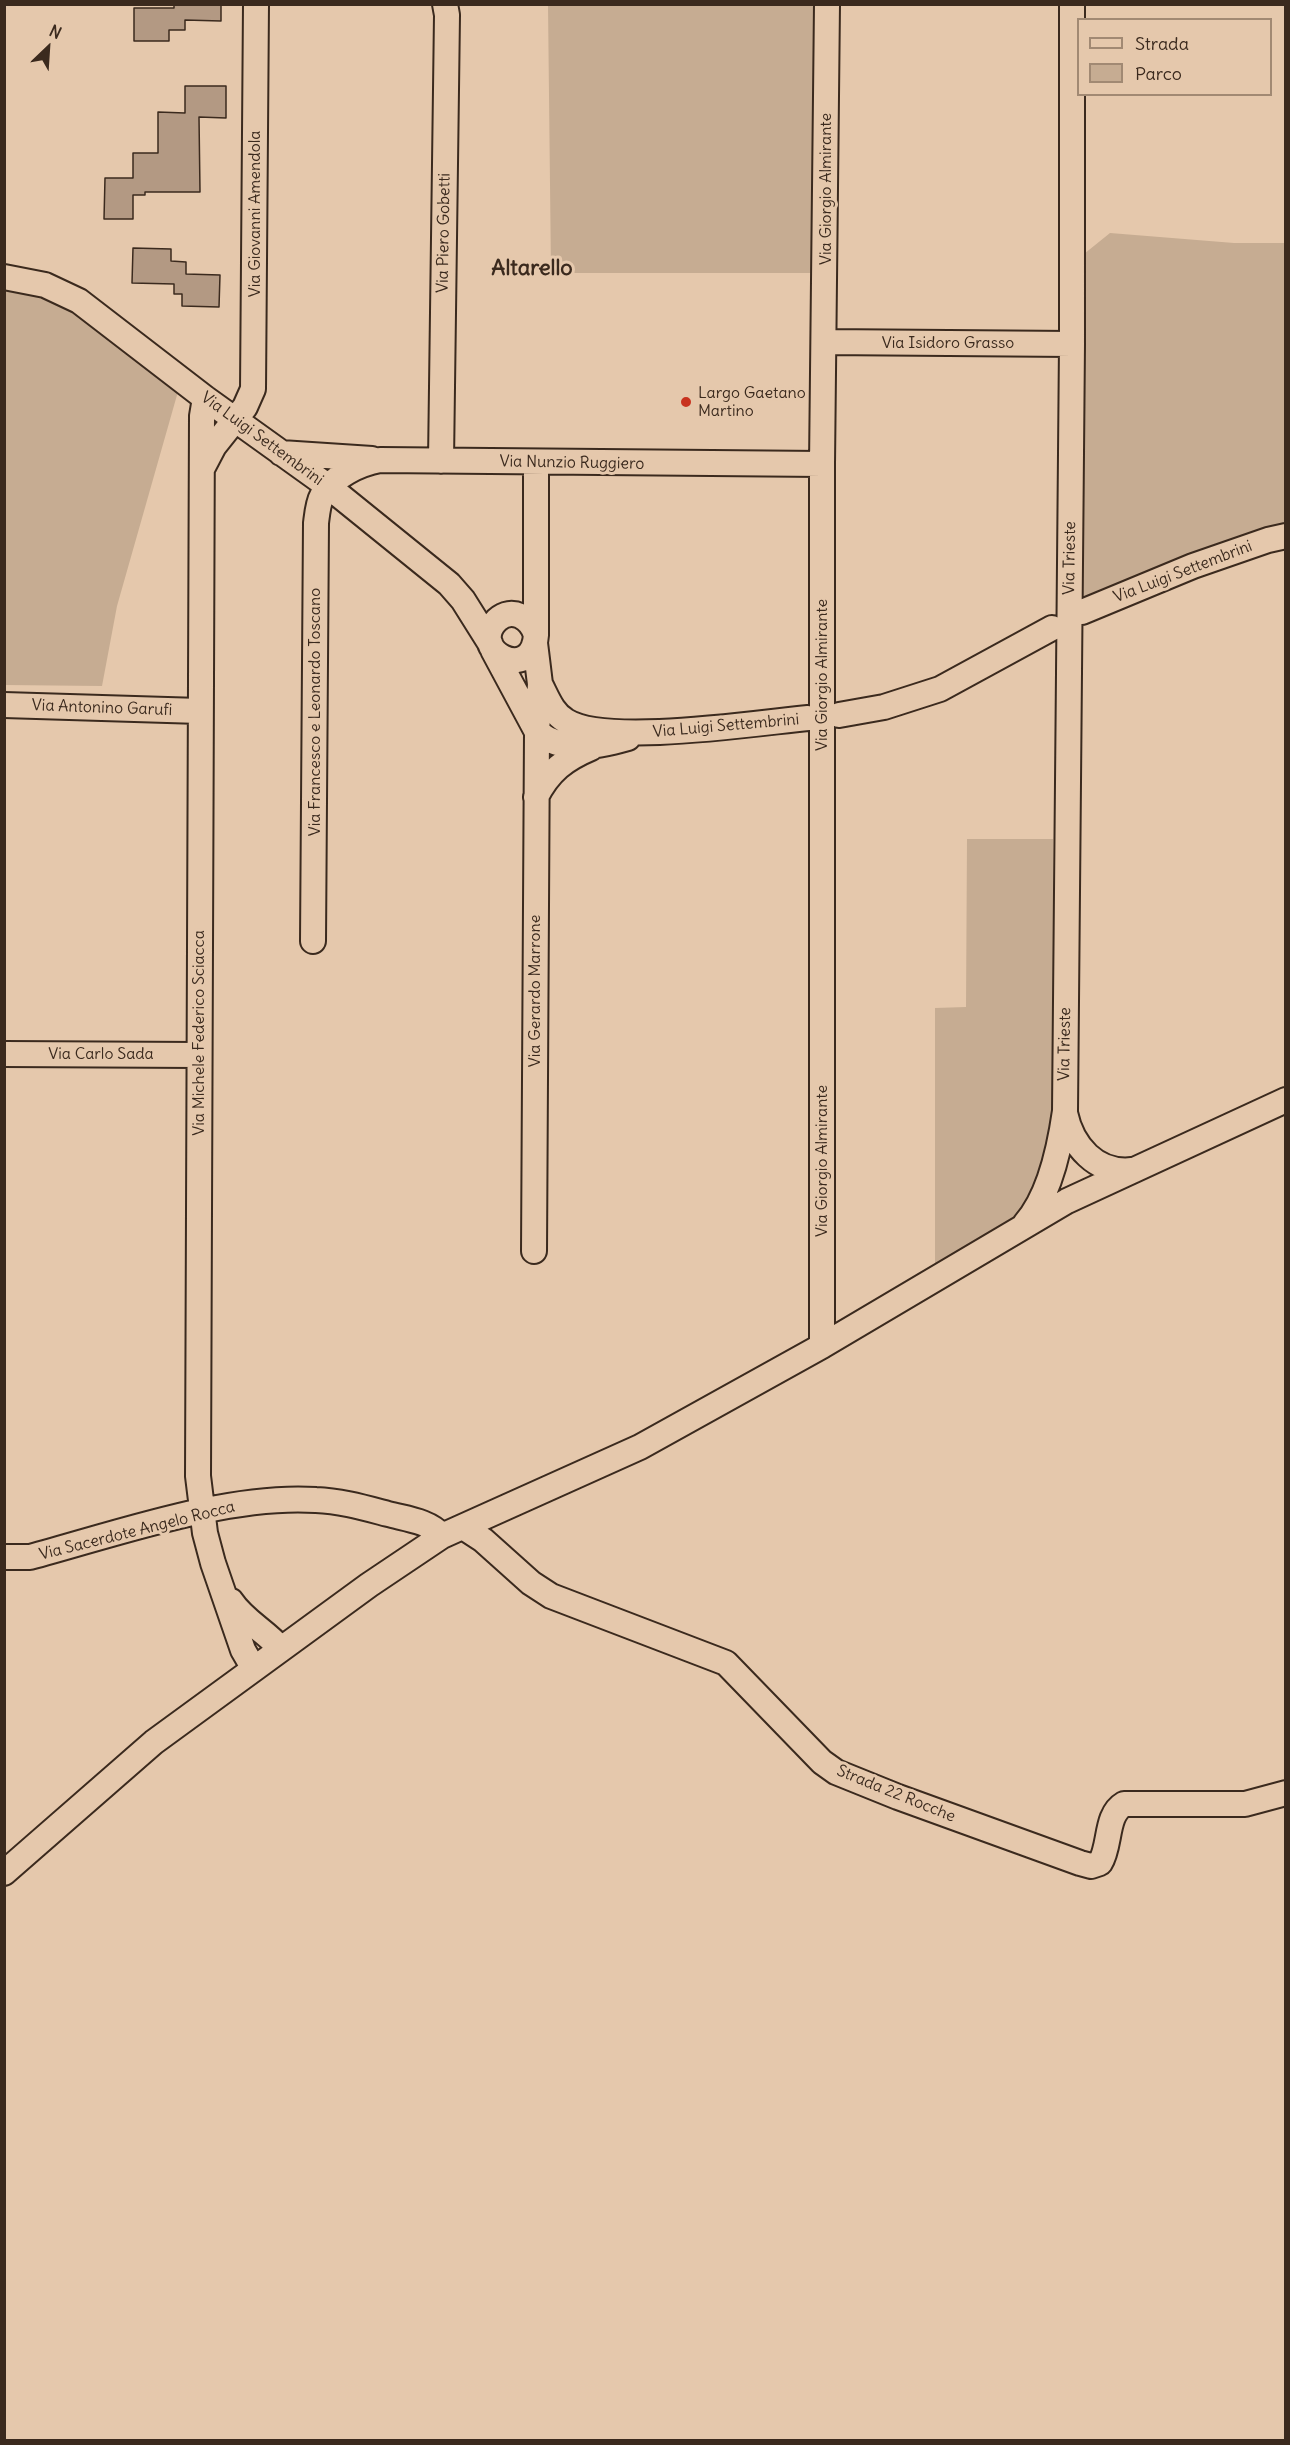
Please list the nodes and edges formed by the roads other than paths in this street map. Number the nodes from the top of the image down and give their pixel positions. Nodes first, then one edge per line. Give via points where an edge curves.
1 (256, 4) edge
2 (445, 4) edge
3 (827, 4) edge
4 (1072, 4) edge
5 (4, 277) edge
6 (825, 342) junction
7 (1072, 344) junction
8 (205, 398) junction
9 (236, 420) junction
10 (281, 453) junction
11 (380, 460) junction
12 (441, 461) junction
13 (536, 462) junction
14 (822, 464) junction
15 (202, 470) junction
16 (329, 487) junction
17 (1286, 536) edge
18 (1082, 612) dead end
19 (1052, 628) dead end
20 (536, 639) junction
21 (491, 647) junction
22 (540, 684) junction
23 (4, 705) edge
24 (200, 711) junction
25 (838, 715) dead end
26 (808, 718) dead end
27 (537, 732) junction
28 (645, 734) junction
29 (592, 748) junction
30 (536, 797) junction
31 (313, 941) dead end
32 (4, 1054) edge
33 (198, 1054) junction
34 (1286, 1100) edge
35 (1068, 1148) junction
36 (1132, 1170) junction
37 (1077, 1196) junction
38 (1018, 1230) junction
39 (534, 1251) dead end
40 (822, 1346) junction
41 (202, 1512) junction
42 (452, 1532) junction
43 (4, 1557) edge
44 (225, 1592) junction
45 (281, 1649) junction
46 (254, 1669) junction
47 (1286, 1793) edge
48 (4, 1873) edge

1 - 9 street, Via Giovanni Amendola via 253,383 251,395
2 - 12 street, Via Piero Gobetti
3 - 6 street, Via Giorgio Almirante
4 - 7 street, Via Trieste
5 - 8 street, Via Luigi Settembrini via 45,285 79,301
6 - 7 street, Via Isidoro Grasso
6 - 14 street, Via Giorgio Almirante
7 - 35 street, Via Trieste via 1065,1111
8 - 9 street, Via Luigi Settembrini
8 - 15 street, Via Michele Federico Sciacca
9 - 10 street, Via Luigi Settembrini
9 - 15 street, Via Giovanni Amendola via 214,446
10 - 11 street
10 - 16 street, Via Luigi Settembrini
11 - 12 street, Via Nunzio Ruggiero
11 - 16 street, Via Nunzio Ruggiero via 352,468
12 - 13 street, Via Nunzio Ruggiero
13 - 14 street, Via Nunzio Ruggiero
13 - 20 street
14 - 40 street, Via Giorgio Almirante
15 - 24 street, Via Michele Federico Sciacca
16 - 21 street, Via Luigi Settembrini via 449,584
16 - 31 street, Via Francesco e Leonardo Toscano via 321,497 316,524
17 - 18 street, Via Luigi Settembrini via 1193,566
19 - 25 street via 940,689 884,707
20 - 21 street via 527,656 513,661 498,656
20 - 21 street via 530,621 508,614 491,628
20 - 22 street
21 - 27 street, Via Luigi Settembrini
22 - 27 street, Via Gerardo Marrone
22 - 28 street via 553,710 564,721 579,728
23 - 24 street, Via Antonino Garufi
24 - 33 street, Via Michele Federico Sciacca
26 - 28 street, Via Luigi Settembrini
27 - 29 street via 558,744
27 - 30 street, Via Gerardo Marrone
28 - 29 street
29 - 30 street via 560,764
30 - 39 street, Via Gerardo Marrone
32 - 33 street, Via Carlo Sada
33 - 41 street, Via Michele Federico Sciacca via 198,1476
34 - 36 street
35 - 36 street via 1102,1165
35 - 37 street via 1057,1179 1060,1188
35 - 38 street via 1036,1209
36 - 37 street
37 - 38 street
38 - 40 street
40 - 42 street via 640,1447
41 - 42 street, Via Sacerdote Angelo Rocca via 271,1501 335,1501
41 - 43 street, Via Sacerdote Angelo Rocca via 30,1557
41 - 44 street, Via Michele Federico Sciacca via 213,1563
42 - 45 street via 369,1585
42 - 47 street, Strada 22 Rocche via 483,1540 551,1596 726,1663 836,1772 1080,1863 1100,1863 1113,1816 1124,1804 1245,1804
44 - 45 street via 241,1614
44 - 46 street via 243,1650
45 - 46 street
46 - 48 street via 154,1742

